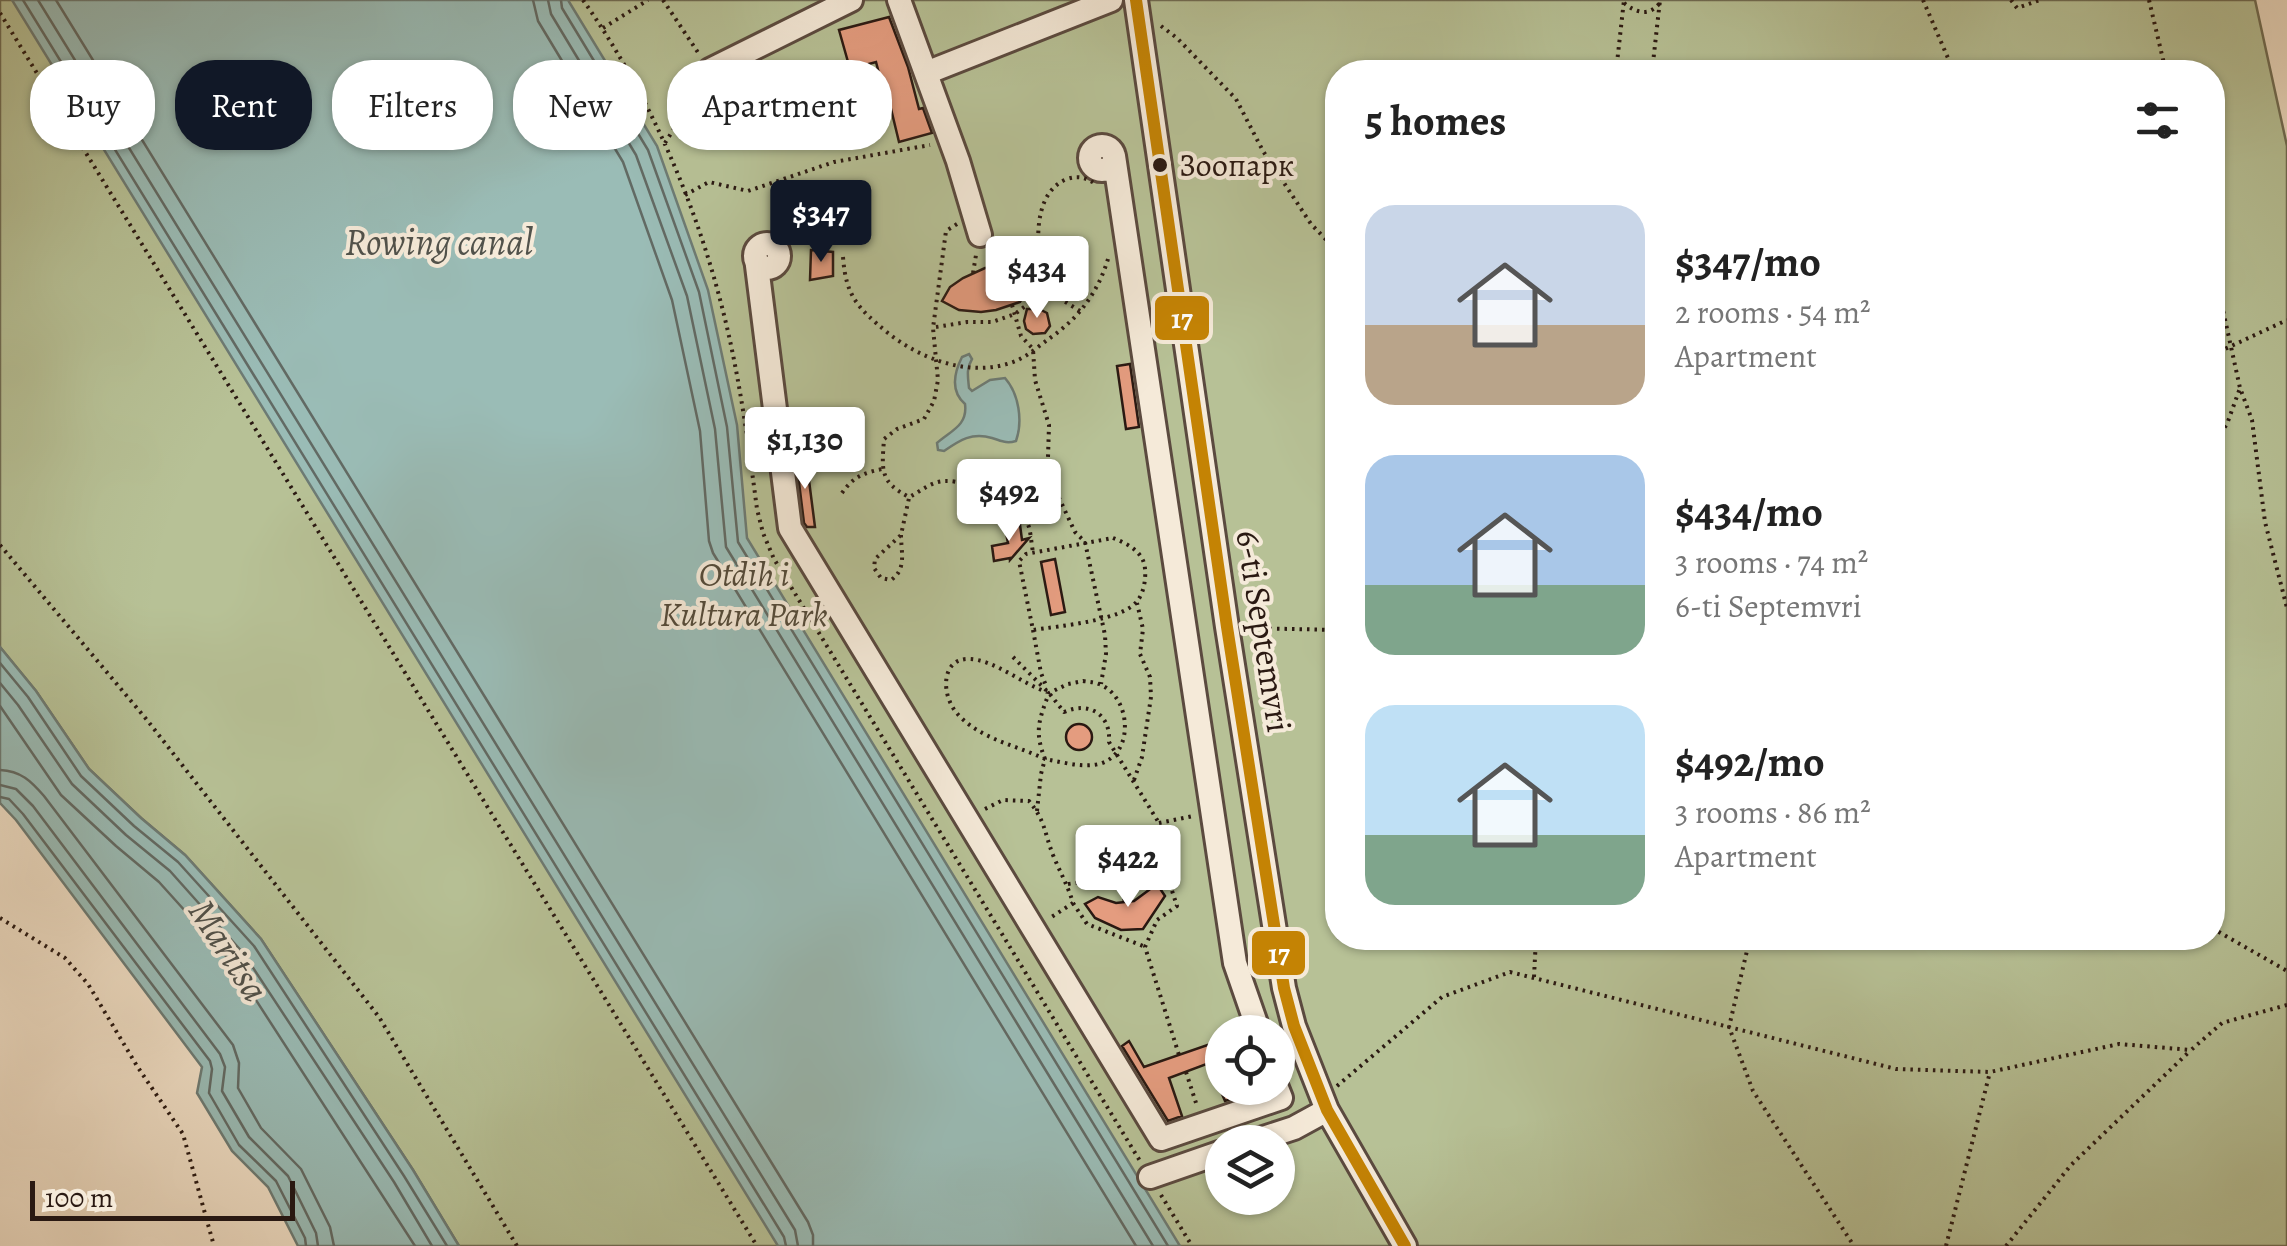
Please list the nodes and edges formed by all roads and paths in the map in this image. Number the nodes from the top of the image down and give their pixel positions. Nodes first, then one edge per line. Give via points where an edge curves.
1 (648, 0) edge
2 (662, 0) edge
3 (851, 0) edge
4 (899, 0) edge
5 (1111, 0) edge
6 (1923, 0) edge
7 (2011, 0) edge
8 (2040, 0) edge
9 (2149, 0) edge
10 (1660, 1) edge
11 (1624, 2) edge
12 (1136, 4) edge
13 (0, 13) edge
14 (602, 28) dead end
15 (758, 46) junction
16 (710, 60) edge
17 (731, 60) edge
18 (763, 60) edge
19 (1617, 60) edge
20 (1653, 60) edge
21 (1949, 60) edge
22 (2163, 60) edge
23 (926, 73) junction
24 (667, 140) edge
25 (950, 141) junction
26 (664, 144) dead end
27 (1114, 156) dead end
28 (1104, 191) dead end
29 (686, 195) dead end
30 (976, 224) joint
31 (1325, 239) edge
32 (1113, 244) dead end
33 (843, 257) dead end
34 (756, 258) dead end
35 (1046, 290) junction
36 (1012, 305) dead end
37 (1080, 311) junction
38 (981, 312) dead end
39 (1014, 314) junction
40 (2225, 315) edge
41 (2287, 320) edge
42 (983, 322) junction
43 (934, 328) junction
44 (2232, 345) junction
45 (2225, 348) edge
46 (1033, 350) junction
47 (937, 360) junction
48 (2240, 388) junction
49 (2225, 427) edge
50 (1049, 465) junction
51 (1028, 468) dead end
52 (882, 469) junction
53 (842, 493) dead end
54 (909, 497) junction
55 (901, 535) junction
56 (1085, 542) junction
57 (0, 544) edge
58 (1033, 552) junction
59 (1138, 602) junction
60 (2287, 608) edge
61 (1100, 618) junction
62 (1227, 627) junction
63 (1033, 630) junction
64 (1325, 630) edge
65 (1013, 658) dead end
66 (1101, 684) junction
67 (1049, 693) junction
68 (1117, 752) junction
69 (1045, 758) junction
70 (1134, 780) junction
71 (1037, 811) junction
72 (1212, 813) junction
73 (968, 818) junction
74 (1159, 823) junction
75 (1162, 860) junction
76 (1068, 884) junction
77 (1122, 891) junction
78 (1125, 902) dead end
79 (1073, 903) junction
80 (0, 918) edge
81 (1034, 928) junction
82 (2225, 935) edge
83 (1145, 946) junction
84 (1535, 950) edge
85 (1747, 950) edge
86 (2287, 971) edge
87 (1534, 976) junction
88 (2287, 1005) edge
89 (1253, 1015) edge
90 (1729, 1026) junction
91 (2191, 1050) junction
92 (1179, 1055) dead end
93 (1186, 1072) dead end
94 (1990, 1072) junction
95 (1325, 1104) junction
96 (1260, 1105) edge
97 (1203, 1124) junction
98 (1295, 1127) edge
99 (1161, 1139) junction
100 (1205, 1158) edge
101 (1176, 1168) junction
102 (1150, 1177) dead end
103 (214, 1246) edge
104 (517, 1246) edge
105 (757, 1246) edge
106 (1405, 1246) edge
107 (1854, 1246) edge
108 (1946, 1246) edge
109 (2006, 1246) edge

1 - 14 path
2 - 16 path
3 - 15 street
4 - 23 street
5 - 23 street
6 - 21 path
7 - 8 path via 2017,8
9 - 22 path
10 - 11 path via 1645,12
10 - 20 path
11 - 19 path
12 - 31 path via 1236,99 1263,151
12 - 62 street, 6-ti Septemvri
13 - 105 path
15 - 17 street
15 - 18 path
23 - 25 street
24 - 26 path
25 - 29 path via 834,162 748,191 709,182
25 - 30 street
27 - 72 street
28 - 35 path via 1073,176 1049,195 1038,254
30 - 43 path via 946,231
32 - 37 path via 1101,282
33 - 47 path via 845,282 864,313
34 - 73 street via 790,528
35 - 37 path
35 - 39 path
36 - 39 path
37 - 46 path
38 - 42 path
39 - 42 path
39 - 46 path
40 - 44 path
41 - 44 path
42 - 43 path
43 - 47 path
44 - 45 path
44 - 48 path
46 - 47 path via 985,368
46 - 50 path via 1049,425
47 - 52 path via 934,401 924,419 884,439
48 - 49 path
48 - 60 path via 2252,420 2265,522
50 - 51 path
50 - 56 path via 1064,513
52 - 53 path via 860,474
52 - 54 path via 892,488
54 - 55 path
54 - 58 path via 948,480 975,488 1027,521
55 - 55 path via 900,574 881,578 875,559
56 - 58 path
56 - 59 path via 1113,538 1143,557
56 - 61 path
57 - 104 path via 379,1017
58 - 63 path via 1020,561
59 - 61 path
59 - 70 path via 1150,696
61 - 63 path
61 - 66 path via 1106,654
62 - 64 path
62 - 95 street, 6-ti Septemvri via 1284,988
63 - 67 path
65 - 67 path
66 - 67 path via 1068,684
66 - 68 path via 1116,696 1125,718
67 - 68 path via 1064,712 1090,708 1102,715
67 - 69 path via 1038,725
67 - 69 path via 968,659 948,671 944,688 974,728
68 - 69 path via 1101,764
68 - 70 path
69 - 71 path
70 - 74 path
71 - 73 path via 1030,801 1004,800
71 - 76 path
72 - 74 path
72 - 89 street via 1235,963
73 - 81 street
74 - 75 path
75 - 77 path via 1132,875
75 - 83 path via 1177,906 1157,920
76 - 77 path via 1087,881
76 - 79 path
77 - 78 path
79 - 81 path
79 - 83 path via 1087,924
80 - 103 path via 65,958 88,984 183,1134
81 - 99 street
82 - 86 path
83 - 92 path
84 - 87 path
85 - 90 path
87 - 90 path
87 - 95 path via 1510,972 1442,997
88 - 91 path via 2222,1023
90 - 94 path via 1896,1069
90 - 107 path via 1754,1090
91 - 94 path via 2119,1044
91 - 109 path via 2071,1165
93 - 97 path
94 - 108 path
95 - 98 street
95 - 106 street, 6-ti Septemvri
96 - 97 street
97 - 99 street
99 - 101 street
100 - 101 street
101 - 102 street

